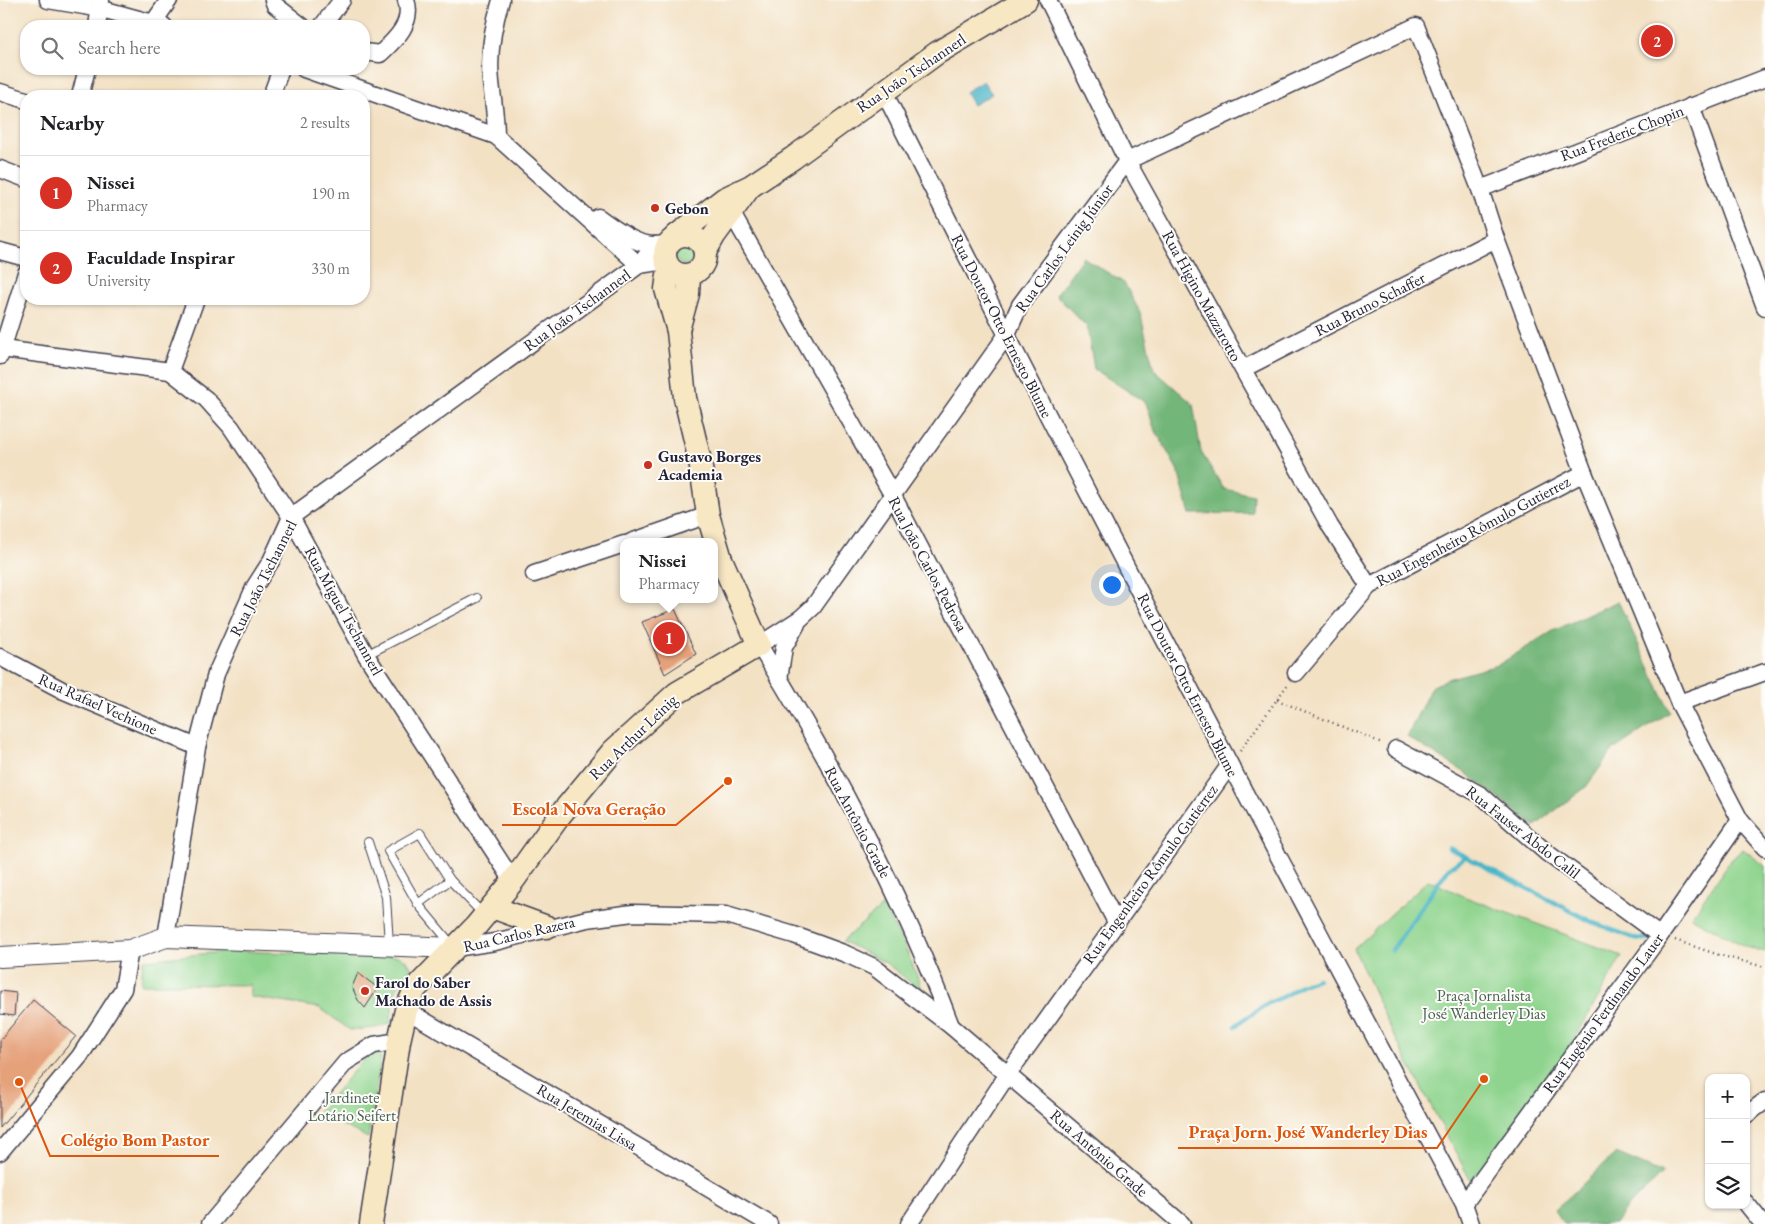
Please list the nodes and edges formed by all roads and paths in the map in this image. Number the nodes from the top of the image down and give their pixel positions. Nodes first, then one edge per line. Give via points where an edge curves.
1 (48, 0) edge
2 (167, 0) edge
3 (273, 0) edge
4 (342, 0) edge
5 (406, 0) edge
6 (501, 0) edge
7 (1026, 0) edge
8 (1048, 0) edge
9 (101, 5) edge
10 (98, 20) edge
11 (147, 20) edge
12 (160, 20) edge
13 (294, 20) edge
14 (327, 20) edge
15 (370, 53) edge
16 (85, 75) edge
17 (279, 75) edge
18 (321, 75) edge
19 (1765, 78) edge
20 (82, 90) edge
21 (273, 90) edge
22 (364, 90) edge
23 (884, 90) junction
24 (0, 92) edge
25 (370, 92) edge
26 (20, 98) edge
27 (1691, 106) junction
28 (496, 136) junction
29 (1127, 162) junction
30 (0, 169) edge
31 (20, 177) edge
32 (751, 186) junction
33 (554, 188) junction
34 (1480, 189) junction
35 (731, 212) junction
36 (1496, 240) junction
37 (0, 251) edge
38 (705, 252) junction
39 (671, 254) junction
40 (20, 256) edge
41 (639, 265) junction
42 (20, 292) edge
43 (194, 305) edge
44 (1765, 307) edge
45 (1006, 336) junction
46 (1, 353) edge
47 (1243, 369) junction
48 (170, 371) junction
49 (1584, 473) junction
50 (893, 496) junction
51 (708, 515) junction
52 (291, 517) junction
53 (642, 538) edge
54 (715, 538) edge
55 (620, 545) edge
56 (718, 550) edge
57 (534, 574) dead end
58 (1369, 586) junction
59 (477, 598) dead end
60 (801, 618) junction
61 (758, 645) junction
62 (366, 655) junction
63 (0, 657) edge
64 (1765, 672) edge
65 (1296, 673) joint
66 (779, 679) junction
67 (1277, 700) junction
68 (1679, 703) junction
69 (197, 747) junction
70 (1396, 749) joint
71 (1229, 766) junction
72 (1740, 820) junction
73 (368, 842) dead end
74 (1765, 848) edge
75 (450, 880) junction
76 (513, 881) junction
77 (418, 904) junction
78 (488, 911) junction
79 (1116, 922) junction
80 (547, 927) junction
81 (1659, 935) junction
82 (166, 938) junction
83 (389, 946) junction
84 (455, 948) junction
85 (130, 950) junction
86 (0, 957) edge
87 (1765, 967) edge
88 (406, 1010) junction
89 (951, 1026) junction
90 (399, 1041) junction
91 (1008, 1074) junction
92 (1765, 1101) edge
93 (1750, 1112) edge
94 (0, 1152) edge
95 (1464, 1204) junction
96 (1750, 1208) edge
97 (1175, 1222) edge
98 (210, 1224) edge
99 (371, 1224) edge
100 (769, 1224) edge
101 (909, 1224) edge
102 (1470, 1224) edge
103 (1763, 1224) edge

1 - 9 street
2 - 12 street
3 - 13 street
4 - 14 street
5 - 15 street via 409,14 398,37 380,54
6 - 28 street via 491,43
7 - 23 main road, Rua João Tschannerl via 937,53
8 - 29 street, Rua Higino Mazzarotto
9 - 10 street
9 - 11 street
16 - 20 street
17 - 21 street
18 - 22 street
19 - 27 street, Rua Frederic Chopin
23 - 32 main road, Rua João Tschannerl
23 - 45 street, Rua Doutor Otto Ernesto Blume
24 - 26 street
25 - 28 street
27 - 34 street, Rua Frederic Chopin
27 - 44 street
28 - 33 street
29 - 34 street, Rua Carlos Leinig Júnior via 1416,26
29 - 45 street, Rua Carlos Leinig Júnior via 1020,305
29 - 47 street, Rua Higino Mazzarotto
30 - 31 street
32 - 35 main road, Rua João Tschannerl
32 - 39 main road, Rua João Tschannerl via 724,199
33 - 39 street via 639,242
33 - 41 street
34 - 36 street
35 - 38 main road, Rua João Tschannerl
35 - 50 street, Rua João Carlos Pedrosa
36 - 47 street, Rua Bruno Schaffer
36 - 49 street
37 - 40 street
38 - 39 main road, Rua João Tschannerl via 702,266
38 - 39 main road via 698,239 691,236
39 - 41 street, Rua João Tschannerl
39 - 51 main road, Rua Antônio Grade via 666,289 678,331 685,398 700,461
41 - 52 street, Rua João Tschannerl
42 - 46 street
43 - 48 street
45 - 50 street, Rua Carlos Leinig Júnior
45 - 71 street, Rua Doutor Otto Ernesto Blume
46 - 48 street
47 - 58 street, Rua Higino Mazzarotto via 1330,526
48 - 52 street, Rua Miguel Tschannerl via 206,399 231,427
49 - 58 street, Rua Engenheiro Rômulo Gutierrez
49 - 68 street
50 - 60 street, Rua Carlos Leinig Júnior via 813,607
50 - 79 street, Rua João Carlos Pedrosa
51 - 53 street
51 - 54 main road, Rua Antônio Grade
52 - 62 street, Rua Miguel Tschannerl
52 - 69 street, Rua João Tschannerl via 271,561 255,586 216,674
55 - 57 street
56 - 61 main road, Rua Antônio Grade
58 - 65 street, Rua Engenheiro Rômulo Gutierrez
59 - 62 lane
60 - 61 street, Rua Carlos Leinig Júnior
60 - 66 street, Rua Carlos Leinig Júnior via 784,647
61 - 66 street, Rua Antônio Grade
61 - 76 main road, Rua Arthur Leinig via 677,693 652,714 592,776
62 - 76 street, Rua Miguel Tschannerl
63 - 69 street, Rua Rafael Vechione via 64,692
64 - 68 street
65 - 67 path
66 - 89 street, Rua Antônio Grade via 902,906 926,958
67 - 70 path
67 - 71 path
68 - 72 street
69 - 82 street, Rua João Tschannerl
70 - 81 street, Rua Fauser Abdo Calil via 1481,795 1548,853
71 - 79 street, Rua Engenheiro Rômulo Gutierrez
71 - 95 street, Rua Doutor Otto Ernesto Blume
72 - 74 street
72 - 81 street, Rua Eugênio Ferdinando Lauer
73 - 83 lane via 386,897
75 - 77 lane
75 - 77 lane via 420,833 388,851
75 - 78 lane
76 - 78 main road, Rua Arthur Leinig
77 - 84 lane
78 - 80 main road
78 - 84 main road, Rua Arthur Leinig
79 - 91 street, Rua Engenheiro Rômulo Gutierrez
80 - 84 street, Rua Carlos Razera via 495,942
80 - 89 street, Rua Carlos Razera via 633,913 726,915 794,935 874,967
81 - 87 path
81 - 95 street, Rua Eugênio Ferdinando Lauer
82 - 83 street, Rua Carlos Razera
82 - 85 street, Rua Carlos Razera
83 - 84 street, Rua Carlos Razera
84 - 88 main road, Rua Arthur Leinig via 415,990
85 - 86 street, Rua Carlos Razera
85 - 94 street via 122,989 85,1048
88 - 90 main road, Rua Arthur Leinig
88 - 100 street, Rua Jeremias Lissa
89 - 91 street, Rua Antônio Grade
90 - 98 street via 374,1045 346,1062
90 - 99 main road, Rua Arthur Leinig
91 - 97 street, Rua Antônio Grade
91 - 101 street, Rua Engenheiro Rômulo Gutierrez
92 - 93 street
95 - 102 street, Rua Doutor Otto Ernesto Blume
96 - 103 street

